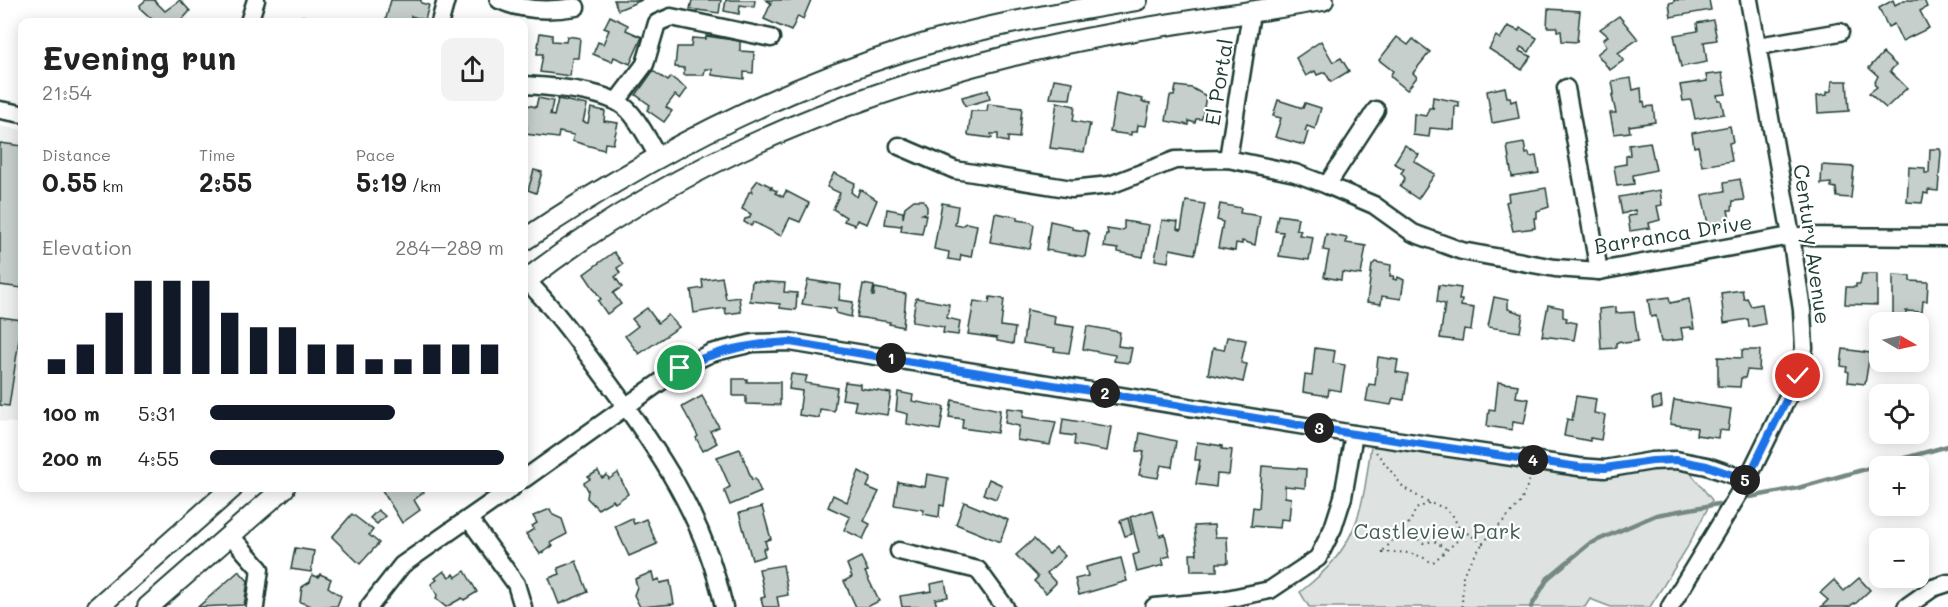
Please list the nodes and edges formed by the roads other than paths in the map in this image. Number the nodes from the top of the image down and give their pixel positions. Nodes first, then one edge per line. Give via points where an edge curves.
1 (256, 0) edge
2 (446, 0) edge
3 (499, 0) edge
4 (1137, 0) edge
5 (1323, 0) edge
6 (1749, 0) edge
7 (576, 7) dead end
8 (1251, 13) junction
9 (250, 18) edge
10 (441, 18) edge
11 (1840, 32) dead end
12 (771, 38) dead end
13 (1758, 46) junction
14 (528, 85) edge
15 (1566, 88) dead end
16 (616, 101) junction
17 (1376, 110) dead end
18 (0, 111) edge
19 (18, 113) edge
20 (899, 146) dead end
21 (658, 156) junction
22 (1228, 159) junction
23 (1327, 185) junction
24 (1791, 236) junction
25 (528, 237) edge
26 (1948, 237) edge
27 (1599, 271) junction
28 (528, 277) edge
29 (528, 284) edge
30 (625, 405) junction
31 (1354, 434) junction
32 (528, 476) edge
33 (1747, 480) junction
34 (227, 492) edge
35 (280, 492) edge
36 (507, 492) edge
37 (470, 519) junction
38 (230, 535) junction
39 (899, 551) dead end
40 (1948, 583) edge
41 (98, 607) edge
42 (148, 607) edge
43 (255, 607) edge
44 (369, 607) edge
45 (523, 607) edge
46 (724, 607) edge
47 (1005, 607) edge
48 (1154, 607) edge
49 (1670, 607) edge
50 (1906, 607) edge

1 - 9 street
2 - 10 street
3 - 7 street via 553,11
4 - 21 main road via 1004,24 906,50 797,90
5 - 8 main road
6 - 13 street, Century Avenue
8 - 22 street, El Portal
8 - 28 main road via 1012,55 863,99 747,146 676,183 624,212
11 - 13 street
12 - 16 street via 671,17 657,23 645,64
13 - 24 street, Century Avenue
14 - 16 street
15 - 27 street
16 - 21 street via 629,110
17 - 23 street
18 - 19 street
20 - 22 street, Barranca Drive via 955,170 1072,189 1110,186 1175,160
21 - 25 main road
22 - 23 street, Barranca Drive via 1295,173
23 - 27 street, Barranca Drive via 1374,205 1413,233 1462,251 1555,268
24 - 26 street, Barranca Drive
24 - 27 street, Barranca Drive
24 - 33 street, Century Avenue via 1804,348 1794,387
29 - 30 street via 573,334
30 - 31 street via 680,368 711,353 753,344 790,342
30 - 32 street
30 - 46 street via 673,474 694,516 712,559
31 - 33 street via 1605,468 1676,460
31 - 48 street via 1343,497 1318,558 1270,590 1217,601
33 - 49 street, Century Avenue
34 - 41 main road
35 - 38 main road
36 - 37 street
37 - 44 street via 402,565
37 - 45 street via 516,584
38 - 42 main road
38 - 43 street via 260,569
39 - 47 street via 978,570
40 - 50 street

